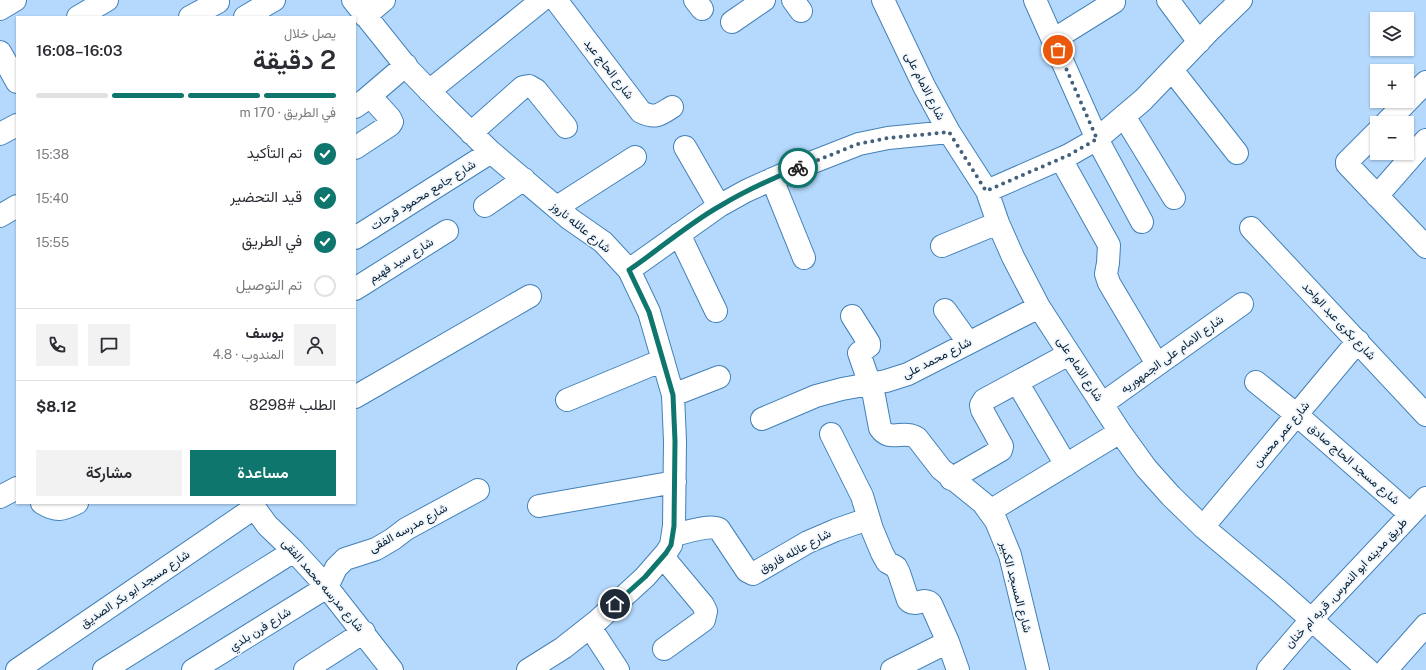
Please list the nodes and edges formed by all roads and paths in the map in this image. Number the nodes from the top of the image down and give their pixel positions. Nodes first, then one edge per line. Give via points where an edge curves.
1 (16, 0) edge
2 (107, 0) edge
3 (274, 0) edge
4 (384, 0) edge
5 (542, 0) edge
6 (556, 0) edge
7 (764, 0) edge
8 (883, 0) edge
9 (1035, 0) edge
10 (1168, 0) edge
11 (1240, 0) edge
12 (218, 2) dead end
13 (1114, 2) dead end
14 (0, 9) edge
15 (80, 16) edge
16 (192, 16) edge
17 (246, 16) edge
18 (361, 18) edge
19 (732, 22) dead end
20 (1053, 40) junction
21 (1199, 42) junction
22 (5, 57) edge
23 (406, 65) junction
24 (1172, 70) junction
25 (16, 80) edge
26 (1426, 82) edge
27 (429, 91) junction
28 (362, 101) edge
29 (672, 107) dead end
30 (1124, 116) junction
31 (1393, 116) edge
32 (16, 126) edge
33 (566, 127) dead end
34 (471, 132) junction
35 (949, 132) junction
36 (0, 134) edge
37 (1097, 139) junction
38 (1370, 139) edge
39 (1426, 140) edge
40 (356, 147) edge
41 (685, 147) dead end
42 (491, 152) junction
43 (1237, 153) dead end
44 (635, 157) dead end
45 (1061, 159) junction
46 (524, 179) junction
47 (772, 179) junction
48 (986, 191) junction
49 (1377, 196) junction
50 (1174, 198) dead end
51 (485, 206) dead end
52 (719, 206) junction
53 (16, 207) edge
54 (557, 207) junction
55 (0, 216) edge
56 (1142, 222) dead end
57 (998, 223) junction
58 (1251, 228) dead end
59 (447, 231) dead end
60 (679, 234) junction
61 (356, 237) edge
62 (942, 246) dead end
63 (1426, 247) edge
64 (804, 258) dead end
65 (629, 270) junction
66 (356, 288) edge
67 (530, 296) dead end
68 (1242, 304) dead end
69 (1039, 306) junction
70 (945, 310) dead end
71 (716, 311) dead end
72 (852, 316) dead end
73 (1358, 341) junction
74 (968, 342) junction
75 (1069, 354) junction
76 (663, 360) junction
77 (1157, 364) junction
78 (719, 377) dead end
79 (1017, 382) junction
80 (1256, 382) dead end
81 (871, 384) junction
82 (673, 395) junction
83 (356, 396) edge
84 (567, 400) dead end
85 (1102, 404) junction
86 (1297, 415) junction
87 (1426, 415) edge
88 (762, 419) dead end
89 (1120, 432) junction
90 (831, 434) dead end
91 (1066, 465) junction
92 (951, 479) junction
93 (675, 482) junction
94 (16, 489) edge
95 (478, 490) dead end
96 (0, 497) edge
97 (1426, 498) edge
98 (44, 504) edge
99 (74, 504) edge
100 (252, 506) edge
101 (539, 506) dead end
102 (990, 510) junction
103 (1410, 514) junction
104 (868, 519) junction
105 (1203, 527) junction
106 (674, 536) junction
107 (294, 551) junction
108 (663, 557) junction
109 (327, 587) junction
110 (1311, 620) junction
111 (1426, 625) edge
112 (590, 627) junction
113 (364, 632) junction
114 (948, 642) junction
115 (664, 649) dead end
116 (16, 670) edge
117 (104, 670) edge
118 (193, 670) edge
119 (305, 670) edge
120 (392, 670) edge
121 (528, 670) edge
122 (618, 670) edge
123 (892, 670) edge
124 (958, 670) edge
125 (1038, 670) edge
126 (1268, 670) edge
127 (1368, 670) edge
128 (1386, 670) edge

1 - 14 street
2 - 15 street
3 - 17 street
4 - 18 street
5 - 27 street
6 - 29 street, شارع الحاج عيد via 641,112 657,116
7 - 19 street
8 - 35 street, شارع الامام على
9 - 20 street
10 - 21 street
11 - 21 street
12 - 16 street
13 - 20 street
18 - 23 street, شارع عائله ناروز
20 - 37 street
21 - 24 street
22 - 25 street
23 - 27 street, شارع عائله ناروز
23 - 28 street
24 - 30 street
24 - 43 street
26 - 31 street
27 - 34 street, شارع عائله ناروز
28 - 40 street via 390,118 392,122
30 - 37 street
30 - 50 street
32 - 36 street
33 - 34 street via 536,90 529,86 523,87
34 - 42 street, شارع عائله ناروز
35 - 47 street via 888,138 858,144
35 - 48 street, شارع الامام على
37 - 45 street
37 - 56 street
38 - 49 street via 1347,162
39 - 49 street
41 - 52 street
42 - 46 street, شارع عائله ناروز
42 - 61 street, شارع جامع محمود فرحات
44 - 54 street
45 - 48 street
45 - 77 street via 1109,245 1106,274 1109,283
46 - 51 street
46 - 54 street, شارع عائله ناروز
47 - 52 street
47 - 64 street
48 - 57 street, شارع الامام على
49 - 63 street
52 - 60 street
53 - 55 street
54 - 65 street, شارع عائله ناروز via 603,242
57 - 62 street
57 - 69 street, شارع الامام على
58 - 73 street, شارع بكرى عبد الواحد
59 - 66 street, شارع سيد فهيم
60 - 65 street
60 - 71 street
65 - 76 street, شارع عائله ناروز via 649,312
67 - 83 street
68 - 77 street, شارع الامام على الجمهوريه
69 - 74 street, شارع محمد على
69 - 75 street, شارع الامام على
70 - 74 street
72 - 81 street, شارع المسجد الكبير via 869,343 869,346 859,353
73 - 86 street, شارع عمر محسن
73 - 87 street, شارع بكرى عبد الواحد
74 - 81 street, شارع محمد على via 908,374
75 - 79 street
75 - 85 street, شارع الامام على
76 - 82 street, شارع عائله ناروز
76 - 84 street
77 - 85 street, شارع الامام على الجمهوريه
78 - 82 street
79 - 91 street
79 - 92 street via 984,400 981,405 1002,446 1001,450
80 - 86 street, شارع مسجد الحاج صادق
81 - 88 street, شارع محمد على via 842,388 816,396
81 - 92 street, شارع المسجد الكبير via 880,428 884,433 912,435
82 - 93 street, شارع عائله ناروز
85 - 89 street, شارع الامام على
86 - 103 street, شارع مسجد الحاج صادق
86 - 105 street, شارع عمر محسن
89 - 91 street
89 - 105 street, شارع الامام على via 1146,468
90 - 104 street via 862,496
91 - 102 street
92 - 102 street, شارع المسجد الكبير
93 - 101 street
93 - 106 street, شارع عائله ناروز
94 - 96 street
95 - 109 street, شارع مدرسه الفقى via 406,528 376,549 345,559 336,568
97 - 103 street, طريق مدينه ابو النمرس, قريه ام خنان
98 - 99 street via 59,510
100 - 107 street, شارع مدرسه محمد الفقى
100 - 116 street, شارع مسجد ابو بكر الصديق
102 - 125 street, شارع المسجد الكبير via 1010,555
103 - 110 street, طريق مدينه ابو النمرس, قريه ام خنان
104 - 106 street, شارع عائله فاروق via 808,542 753,574 747,571 719,528 701,529
104 - 114 street via 882,553 899,573 908,600 913,604 929,602
105 - 110 street, شارع الامام على
106 - 108 street, شارع عائله ناروز
107 - 109 street, شارع مدرسه محمد الفقى
107 - 117 street
108 - 112 street, شارع عائله ناروز
108 - 115 street via 706,612 704,620
109 - 113 street, شارع مدرسه محمد الفقى
109 - 118 street, شارع فرن بلدي
110 - 126 street, طريق مدينه ابو النمرس, قريه ام خنان
110 - 127 street, شارع الامام على
111 - 128 street
112 - 121 street, شارع عائله ناروز
112 - 122 street
113 - 119 street
113 - 120 street, شارع مدرسه محمد الفقى
114 - 123 street
114 - 124 street

